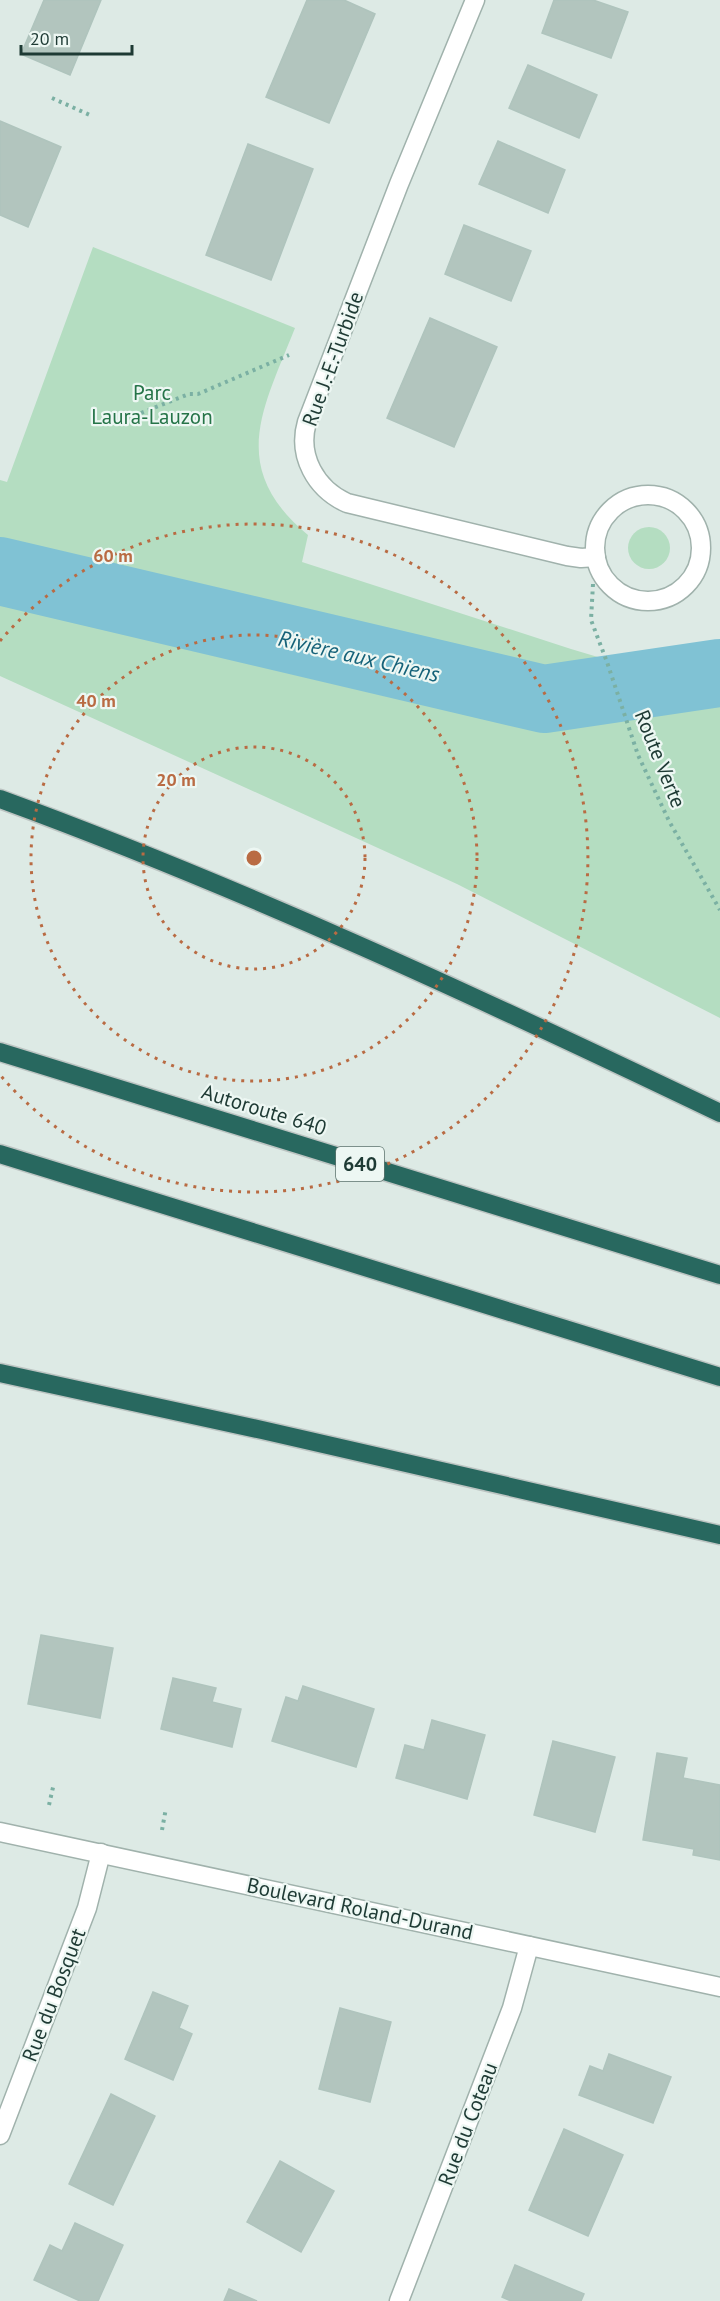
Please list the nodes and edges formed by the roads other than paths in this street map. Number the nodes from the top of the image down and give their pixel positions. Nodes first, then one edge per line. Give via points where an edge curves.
1 (476, 0) edge
2 (596, 557) junction
3 (0, 799) edge
4 (0, 1052) edge
5 (720, 1113) edge
6 (0, 1154) edge
7 (720, 1275) edge
8 (0, 1373) edge
9 (720, 1377) edge
10 (720, 1535) edge
11 (0, 1832) edge
12 (101, 1853) junction
13 (529, 1946) junction
14 (720, 1987) edge
15 (0, 2135) edge
16 (399, 2301) edge

1 - 2 street, Rue J.-E.-Turbide via 399,184 307,422 306,455 320,485 347,503 567,556
2 - 2 street via 606,580 618,591 641,601 658,600 674,595 692,578 699,563 701,538 695,522 678,504 655,495 638,495 623,501 604,517 596,540
3 - 5 highway via 318,927
4 - 7 highway, Autoroute 640 / 640
6 - 9 highway
8 - 10 highway
11 - 12 street, Boulevard Roland-Durand
12 - 13 street, Boulevard Roland-Durand
12 - 15 street, Rue du Bosquet via 87,1908
13 - 14 street, Boulevard Roland-Durand
13 - 16 street, Rue du Coteau via 513,2008

